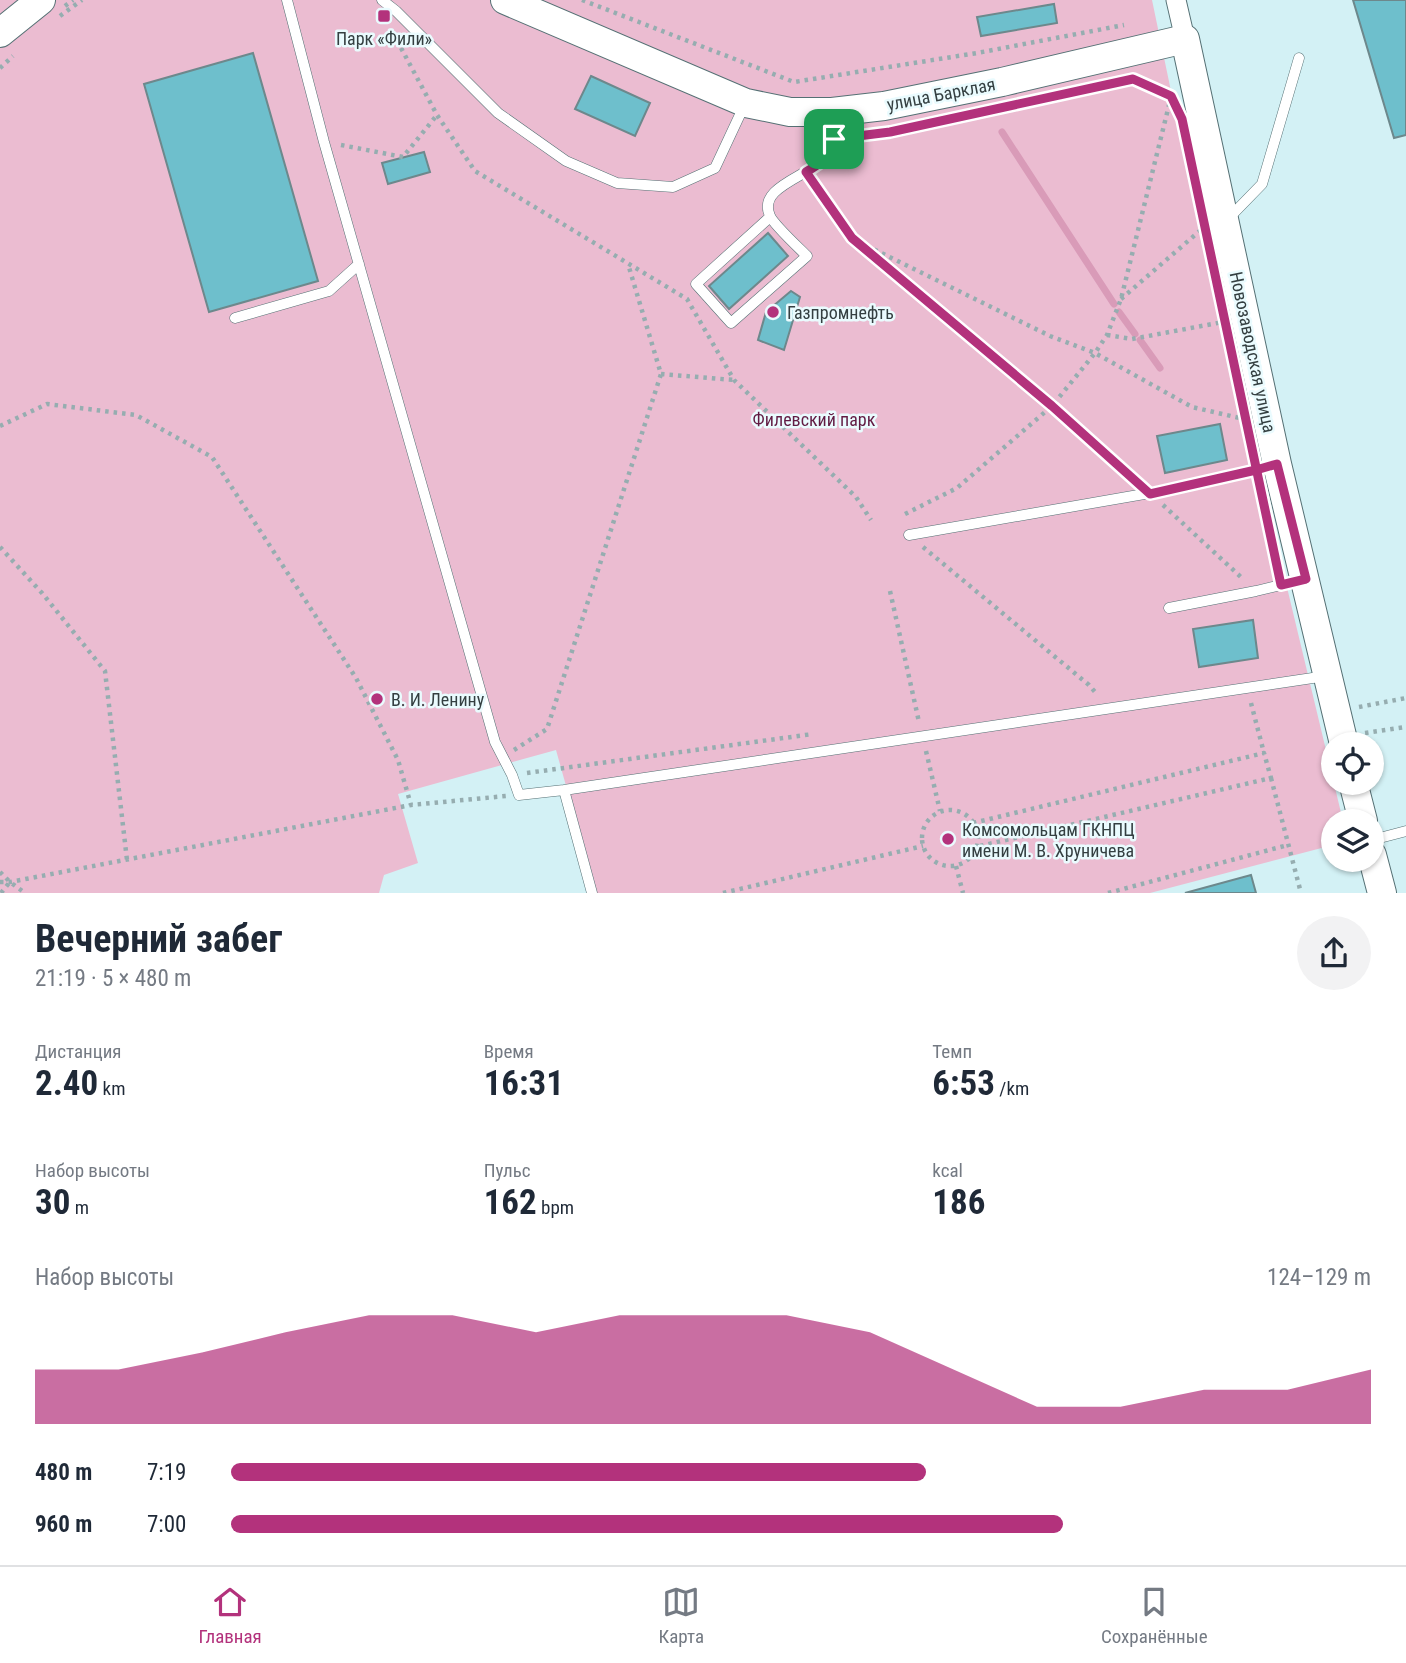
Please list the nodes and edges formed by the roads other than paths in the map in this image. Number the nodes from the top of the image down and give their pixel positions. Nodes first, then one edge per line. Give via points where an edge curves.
1 (41, 0) edge
2 (287, 0) edge
3 (382, 0) edge
4 (505, 0) edge
5 (1176, 0) edge
6 (0, 33) edge
7 (1185, 39) junction
8 (1299, 58) dead end
9 (746, 103) junction
10 (832, 112) junction
11 (770, 217) junction
12 (1216, 229) junction
13 (359, 264) junction
14 (235, 318) dead end
15 (1277, 464) junction
16 (909, 536) road end
17 (1306, 579) junction
18 (1169, 608) dead end
19 (1328, 676) junction
20 (1341, 730) edge
21 (564, 790) junction
22 (1406, 831) edge
23 (1384, 837) edge
24 (1376, 872) edge
25 (592, 893) edge
26 (1382, 893) edge

1 - 6 street
2 - 13 lane
3 - 9 lane via 498,113 565,162 617,183 673,187 715,168
4 - 9 street, улица Барклая
5 - 7 street, Новозаводская улица
7 - 10 street, улица Барклая via 989,85
7 - 12 street, Новозаводская улица
8 - 12 lane via 1262,184
9 - 10 street, улица Барклая via 790,112
10 - 11 lane via 830,153 772,193 767,203
11 - 11 lane via 807,256 732,323 695,284
12 - 15 street, Новозаводская улица
13 - 14 lane via 329,291
13 - 21 lane via 495,742 519,795
15 - 16 lane via 1150,494
15 - 17 street, Новозаводская улица
17 - 18 lane
17 - 19 street, Новозаводская улица
19 - 20 street, Новозаводская улица
19 - 21 lane
21 - 25 lane
22 - 23 lane
24 - 26 street

